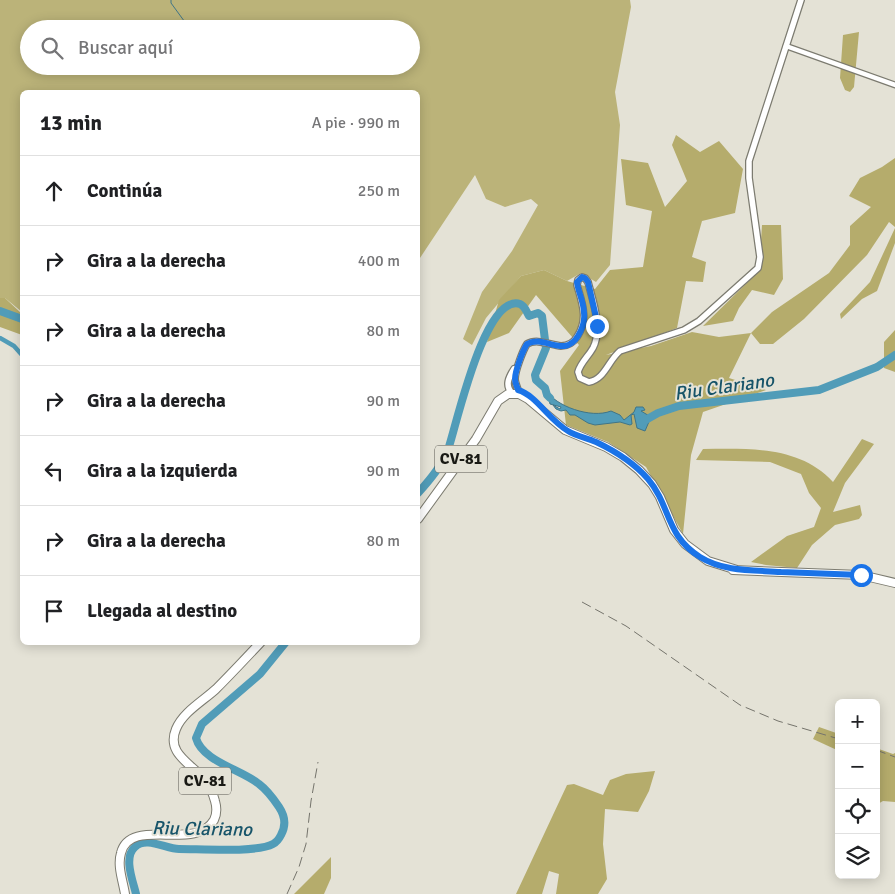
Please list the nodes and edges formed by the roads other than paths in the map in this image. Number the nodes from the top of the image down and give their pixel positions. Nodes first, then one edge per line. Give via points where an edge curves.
1 (801, 0) edge
2 (786, 46) junction
3 (895, 85) edge
4 (520, 360) junction
5 (513, 391) junction
6 (655, 490) junction
7 (420, 516) edge
8 (672, 536) junction
9 (700, 556) junction
10 (737, 570) junction
11 (895, 583) edge
12 (258, 645) edge
13 (125, 894) edge

1 - 2 street
2 - 3 street
2 - 4 street via 749,161 760,257 758,268 699,321 675,334 620,351 601,376 589,382 580,378 578,372 595,342 596,317 588,282 580,278 577,284 584,310 583,325 575,340 562,346 536,341 527,344
4 - 5 street
4 - 5 street via 510,376 508,385
5 - 6 main road via 527,394 565,430 623,457
5 - 7 main road, CV-81 via 498,400 476,439
6 - 8 main road
6 - 9 main road via 676,534
8 - 9 main road
8 - 10 main road via 688,553 704,563
9 - 10 main road
10 - 11 main road via 861,575
12 - 13 main road, CV-81 via 183,719 175,732 179,756 202,777 211,791 216,808 214,818 207,827 192,833 142,835 128,841 120,858

